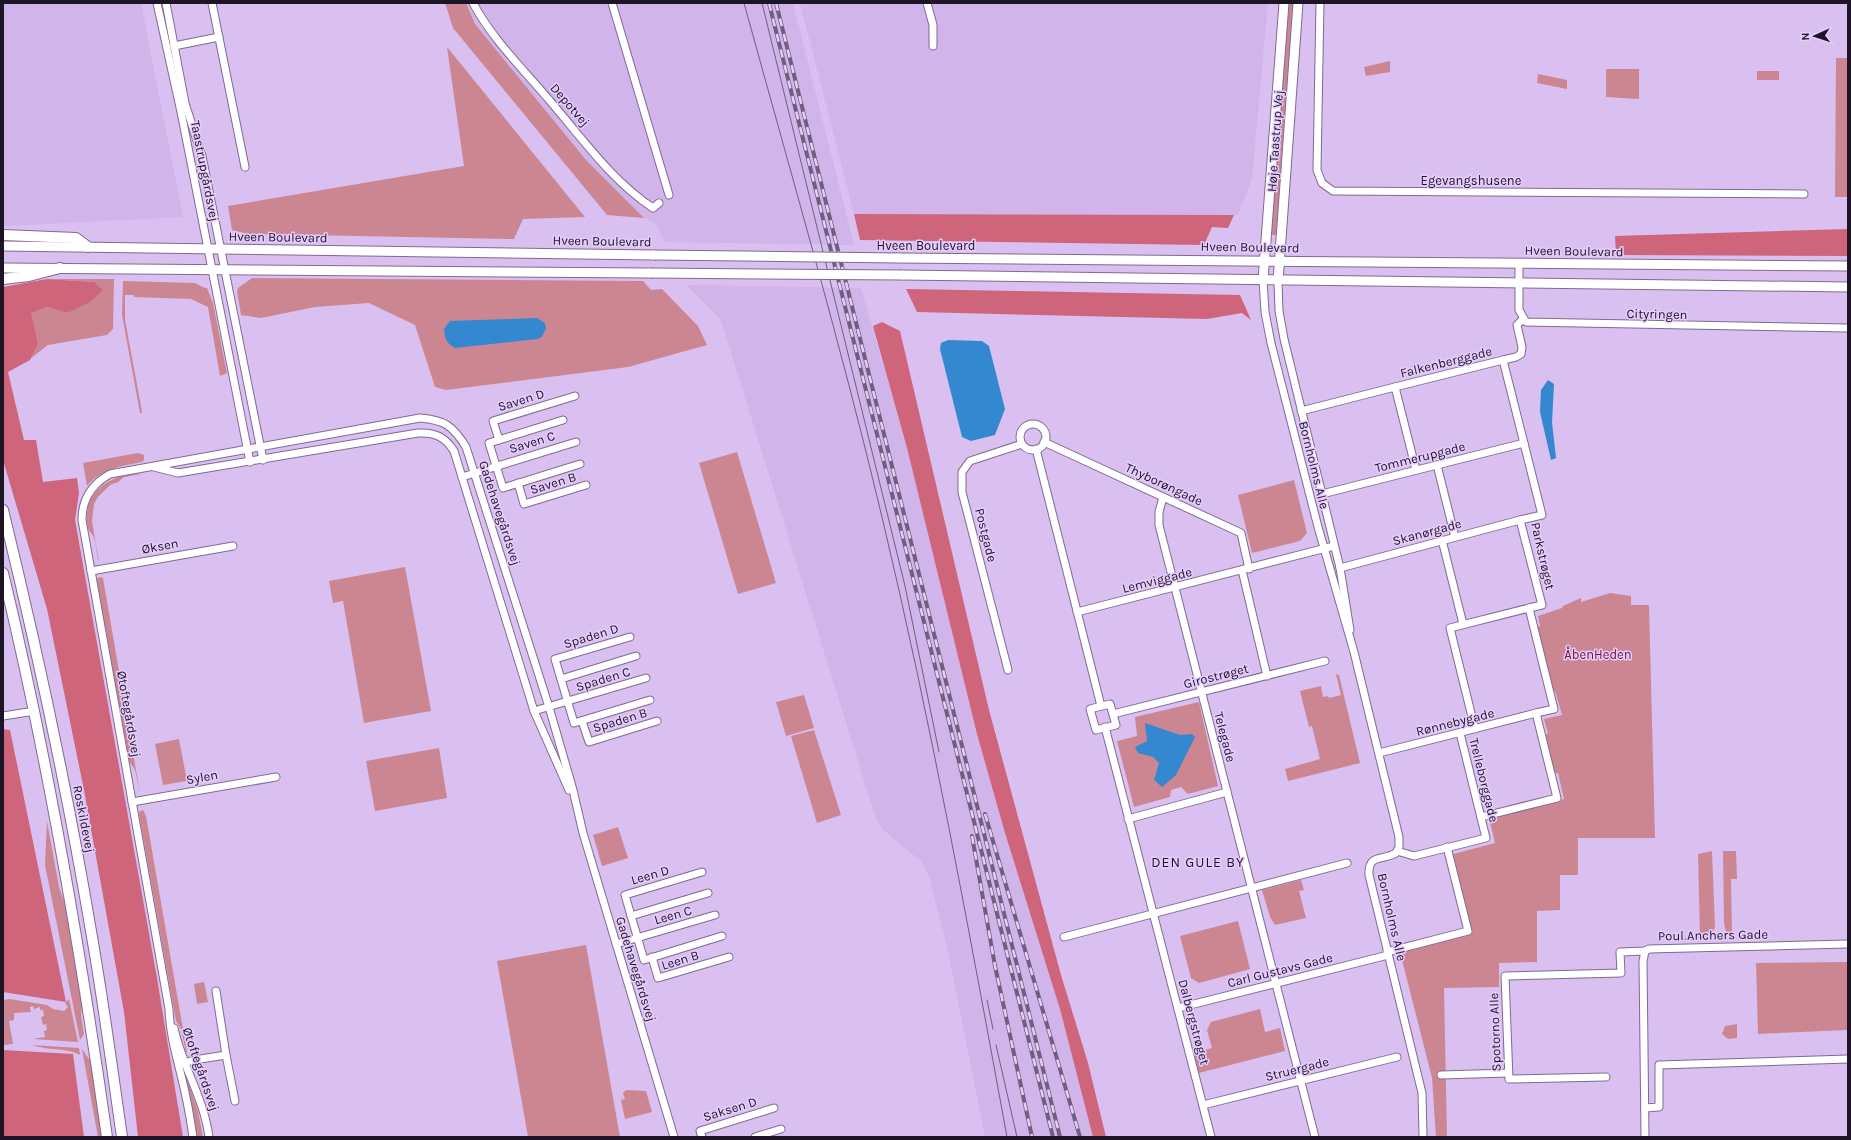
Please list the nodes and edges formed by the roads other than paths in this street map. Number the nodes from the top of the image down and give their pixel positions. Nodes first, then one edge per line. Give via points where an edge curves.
1 (157, 3) edge
2 (166, 3) edge
3 (212, 3) edge
4 (473, 3) edge
5 (612, 3) edge
6 (927, 3) edge
7 (1284, 3) edge
8 (1298, 3) edge
9 (1320, 3) edge
10 (219, 37) junction
11 (174, 46) junction
12 (933, 46) dead end
13 (245, 166) dead end
14 (1804, 194) dead end
15 (669, 195) dead end
16 (659, 203) dead end
17 (3, 235) edge
18 (3, 246) edge
19 (88, 248) junction
20 (208, 249) junction
21 (221, 249) junction
22 (1264, 260) junction
23 (1279, 260) junction
24 (1519, 263) junction
25 (1848, 266) edge
26 (3, 268) edge
27 (60, 268) junction
28 (212, 270) junction
29 (225, 270) junction
30 (3, 279) edge
31 (1264, 280) junction
32 (1278, 281) junction
33 (1519, 283) junction
34 (1848, 287) edge
35 (1523, 318) junction
36 (1848, 328) edge
37 (1503, 360) junction
38 (1395, 387) junction
39 (575, 396) dead end
40 (1301, 411) junction
41 (563, 420) dead end
42 (499, 440) junction
43 (576, 442) dead end
44 (1044, 442) junction
45 (1524, 443) junction
46 (1022, 444) junction
47 (261, 447) junction
48 (1036, 449) junction
49 (248, 450) junction
50 (263, 460) junction
51 (250, 462) junction
52 (580, 464) dead end
53 (1437, 465) junction
54 (150, 466) junction
55 (496, 466) junction
56 (1416, 470) junction
57 (475, 473) junction
58 (462, 477) junction
59 (518, 483) junction
60 (586, 485) dead end
61 (1322, 494) junction
62 (1162, 497) junction
63 (3, 510) edge
64 (1520, 520) junction
65 (1455, 537) junction
66 (1442, 540) junction
67 (233, 546) dead end
68 (1334, 546) junction
69 (1324, 549) junction
70 (1340, 568) junction
71 (1246, 569) junction
72 (91, 571) junction
73 (3, 573) edge
74 (1174, 587) junction
75 (1529, 608) junction
76 (1077, 612) junction
77 (1464, 624) junction
78 (630, 637) dead end
79 (1354, 652) junction
80 (636, 656) dead end
81 (1325, 661) dead end
82 (1008, 670) dead end
83 (1267, 676) junction
84 (646, 678) dead end
85 (561, 679) junction
86 (1200, 692) junction
87 (650, 700) dead end
88 (568, 702) junction
89 (1101, 706) junction
90 (549, 708) junction
91 (35, 711) junction
92 (534, 711) junction
93 (1536, 713) junction
94 (1113, 714) junction
95 (3, 716) edge
96 (582, 721) junction
97 (657, 721) dead end
98 (1106, 728) junction
99 (1475, 729) junction
100 (1460, 733) junction
101 (1379, 753) junction
102 (276, 777) dead end
103 (1227, 792) junction
104 (132, 802) junction
105 (576, 808) junction
106 (1481, 817) junction
107 (1128, 819) junction
108 (1447, 847) junction
109 (1397, 851) junction
110 (1347, 864) dead end
111 (702, 872) dead end
112 (1252, 888) junction
113 (708, 893) dead end
114 (1152, 914) junction
115 (715, 915) dead end
116 (631, 916) junction
117 (722, 936) dead end
118 (1064, 937) dead end
119 (637, 938) junction
120 (616, 944) junction
121 (1848, 944) edge
122 (1646, 951) junction
123 (1388, 953) junction
124 (652, 957) junction
125 (729, 957) dead end
126 (1276, 984) junction
127 (216, 991) dead end
128 (1178, 1008) junction
129 (226, 1055) junction
130 (1397, 1057) dead end
131 (1848, 1059) edge
132 (181, 1064) junction
133 (1508, 1073) junction
134 (1441, 1075) dead end
135 (1606, 1077) dead end
136 (1300, 1081) junction
137 (235, 1101) dead end
138 (1203, 1105) junction
139 (774, 1108) dead end
140 (1644, 1108) junction
141 (781, 1129) dead end
142 (107, 1137) edge
143 (122, 1137) edge
144 (193, 1137) edge
145 (209, 1137) edge
146 (674, 1137) edge
147 (702, 1137) edge
148 (755, 1137) edge
149 (1211, 1137) edge
150 (1314, 1137) edge
151 (1423, 1137) edge
152 (1645, 1137) edge

1 - 20 street, Taastrupgårdsvej
2 - 11 street, Taastrupgårdsvej
3 - 10 street
4 - 16 street, Depotvej via 497,39 613,174 636,197 653,208
5 - 15 street
6 - 12 street via 933,25
7 - 22 street, Høje Taastrup Vej
8 - 23 street, Høje Taastrup Vej
9 - 14 street, Egevangshusene via 1317,170 1322,183 1333,191
10 - 11 street
10 - 13 street
11 - 21 street, Taastrupgårdsvej via 185,103 202,156
17 - 19 main road via 76,238
18 - 19 street, Hveen Boulevard
19 - 20 street, Hveen Boulevard
20 - 21 street, Hveen Boulevard
20 - 28 street, Taastrupgårdsvej
21 - 22 street, Hveen Boulevard, bridge
21 - 29 street, Taastrupgårdsvej
22 - 23 street, Hveen Boulevard
22 - 31 street, Høje Taastrup Vej
23 - 24 street, Hveen Boulevard
23 - 32 street, Høje Taastrup Vej
24 - 25 street, Hveen Boulevard
24 - 33 street
26 - 27 street
27 - 28 street
27 - 30 main road
28 - 29 street
28 - 49 street, Taastrupgårdsvej
29 - 31 street, bridge
29 - 47 street, Taastrupgårdsvej
31 - 32 street
31 - 69 street, Bornholms Alle via 1265,312 1271,343
32 - 33 street
32 - 40 street, Bornholms Alle via 1280,315
33 - 34 street
33 - 35 street via 1520,310
35 - 36 street, Cityringen via 1526,322 1544,324
35 - 37 street via 1518,326 1521,354
37 - 38 street, Falkenberggade
37 - 45 street, Parkstrøget
38 - 40 street
38 - 56 street
39 - 42 street, Saven D via 493,421
40 - 61 street, Bornholms Alle
41 - 42 street
42 - 55 street via 489,443
43 - 55 street, Saven C
44 - 46 street via 1044,430 1032,424 1021,432
44 - 48 street
44 - 62 street, Thyborøngade
45 - 53 street, Tommerupgade
45 - 64 street, Parkstrøget via 1542,515
46 - 48 street
46 - 82 street, Postgade via 970,460 962,472 962,492
47 - 49 street, Gadehavegårdsvej
47 - 50 street, Taastrupgårdsvej
47 - 57 street, Gadehavegårdsvej via 420,418 436,419 457,432 466,446
48 - 76 street
49 - 51 street, Taastrupgårdsvej
49 - 54 street, Øtoftegårdsvej
50 - 51 street, Gadehavegårdsvej
50 - 58 street, Gadehavegårdsvej via 428,433 442,438 449,444 454,451
51 - 54 street, Øtoftegårdsvej via 178,473
52 - 59 street, Saven B
53 - 56 street, Tommerupgade
53 - 65 street
54 - 72 street, Øtoftegårdsvej via 110,474 97,482 87,494 82,520
55 - 57 street, Saven C
55 - 59 street, Saven B via 503,488
56 - 61 street, Tommerupgade
57 - 58 street, Saven C
57 - 90 street, Gadehavegårdsvej
58 - 92 street, Gadehavegårdsvej
59 - 60 street, Saven B via 524,504
61 - 68 street, Bornholms Alle
62 - 71 street, Thyborøngade via 1241,533
62 - 74 street, Telegade via 1158,525
63 - 143 main road, Roskildevej via 49,708 71,818 93,940
64 - 65 street, Skanørgade
64 - 75 street, Parkstrøget via 1542,605
65 - 66 street, Skanørgade
66 - 70 street, Skanørgade
66 - 77 street
67 - 72 street, Øksen
68 - 69 street, Lemviggade
68 - 70 street, Bornholms Alle
69 - 71 street, Lemviggade
69 - 79 street, Bornholms Alle
70 - 79 street, Bornholms Alle
71 - 74 street, Lemviggade
71 - 83 street
72 - 104 street, Øtoftegårdsvej
73 - 91 main road, Roskildevej
74 - 76 street, Lemviggade
74 - 86 street, Telegade
75 - 77 street
75 - 93 street via 1554,709
76 - 89 street
77 - 99 street, Trelleborggade via 1450,628
78 - 85 street, Spaden D via 555,659
79 - 101 street, Bornholms Alle
80 - 85 street
81 - 83 street, Girostrøget
83 - 86 street, Girostrøget
84 - 88 street, Spaden C
85 - 88 street, Spaden D
86 - 94 street, Girostrøget
86 - 103 street, Telegade
87 - 96 street, Spaden B
88 - 90 street, Spaden C
88 - 96 street, Spaden B via 574,723
89 - 94 street via 1110,704
89 - 98 street via 1090,709 1096,730
90 - 92 street, Spaden C
90 - 105 street, Gadehavegårdsvej
91 - 95 street
91 - 142 main road, Roskildevej via 85,984
92 - 105 street, Gadehavegårdsvej
93 - 99 street, Rønnebygade
93 - 106 street via 1557,798
94 - 98 street via 1116,725
96 - 97 street, Spaden B via 588,742
98 - 107 street, Dalbergstrøget
99 - 100 street, Rønnebygade
100 - 101 street, Rønnebygade
100 - 106 street, Trelleborggade
101 - 109 street, Bornholms Alle via 1399,837
102 - 104 street, Sylen
103 - 107 street
103 - 112 street, Telegade
104 - 132 street, Øtoftegårdsvej
105 - 120 street, Gadehavegårdsvej
106 - 108 street, Trelleborggade via 1486,838
107 - 114 street, Dalbergstrøget
108 - 109 street, Trelleborggade via 1414,856
108 - 123 street via 1468,931
109 - 123 street, Bornholms Alle via 1393,855 1373,860 1368,870
110 - 112 street
111 - 116 street, Leen D via 625,895
112 - 114 street
112 - 126 street, Telegade
113 - 116 street
114 - 118 street
114 - 128 street, Dalbergstrøget
115 - 119 street, Leen C
116 - 119 street, Leen D
117 - 124 street, Leen B
119 - 120 street, Leen C
119 - 124 street, Leen B via 644,960
120 - 146 street, Gadehavegårdsvej
121 - 122 street, Poul Anchers Gade
122 - 133 street, Spotorno Alle via 1620,952 1621,973 1505,976
122 - 140 street, Poul Anchers Gade via 1643,961
123 - 126 street, Carl Gustavs Gade
123 - 151 street, Bornholms Alle via 1422,1093
124 - 125 street, Leen B via 658,978
126 - 128 street, Carl Gustavs Gade
126 - 136 street, Telegade
127 - 129 street
128 - 138 street, Dalbergstrøget
129 - 132 street
129 - 137 street
130 - 136 street, Struergade
131 - 140 street via 1659,1065 1659,1107
132 - 144 street, Øtoftegårdsvej
132 - 145 street, Øtoftegårdsvej via 205,1114
133 - 134 street
133 - 135 street, Spotorno Alle via 1509,1079
136 - 138 street, Struergade
136 - 150 street, Telegade
138 - 149 street, Dalbergstrøget
139 - 147 street, Saksen D via 700,1131
140 - 152 street, Poul Anchers Gade
141 - 148 street

